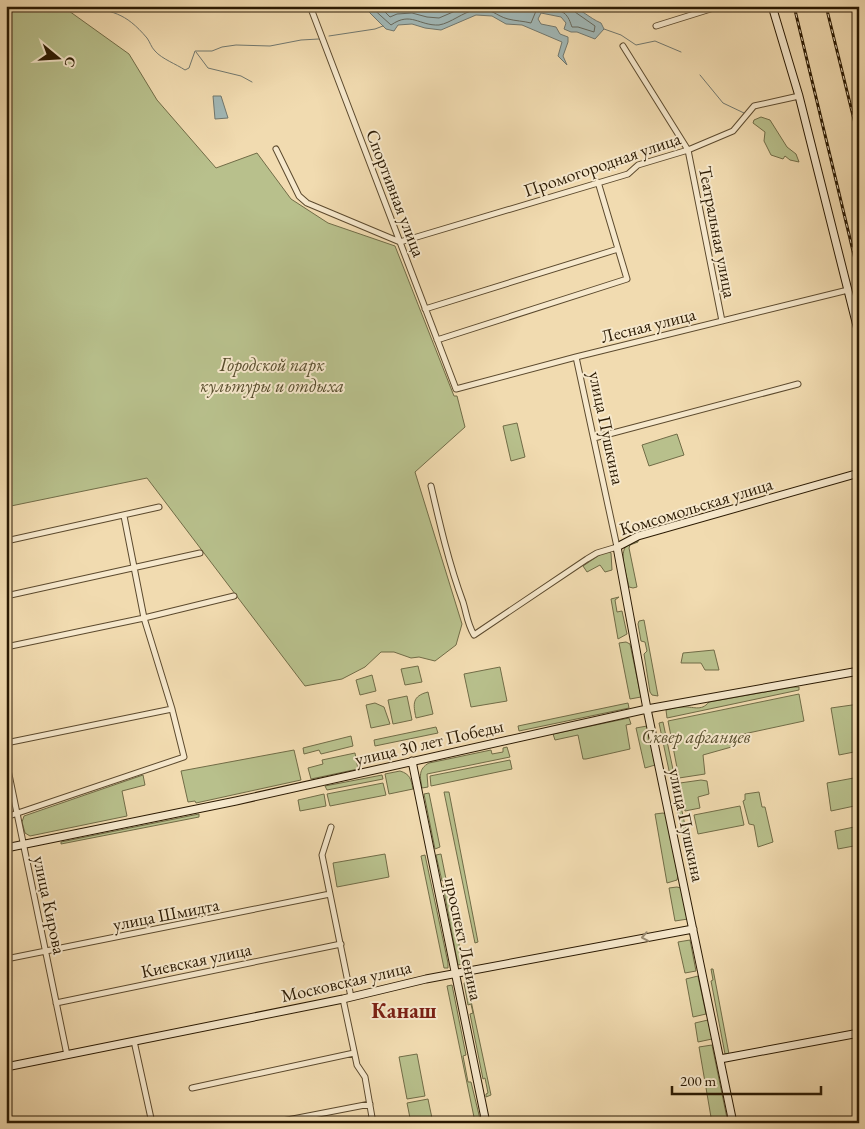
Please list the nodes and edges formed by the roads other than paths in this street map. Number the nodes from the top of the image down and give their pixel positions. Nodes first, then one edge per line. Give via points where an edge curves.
1 (310, 6) edge
2 (720, 6) edge
3 (772, 6) edge
4 (656, 26) dead end
5 (623, 46) dead end
6 (799, 96) junction
7 (276, 149) dead end
8 (688, 150) junction
9 (598, 182) junction
10 (400, 242) junction
11 (618, 249) junction
12 (848, 290) junction
13 (424, 309) junction
14 (722, 321) junction
15 (859, 334) edge
16 (436, 340) junction
17 (576, 357) junction
18 (798, 384) dead end
19 (456, 389) joint
20 (594, 438) junction
21 (859, 473) edge
22 (430, 486) dead end
23 (159, 507) dead end
24 (124, 516) junction
25 (6, 542) edge
26 (616, 546) junction
27 (200, 552) dead end
28 (133, 567) junction
29 (6, 596) edge
30 (234, 596) dead end
31 (144, 618) junction
32 (6, 648) edge
33 (859, 671) edge
34 (172, 709) junction
35 (647, 709) junction
36 (6, 743) edge
37 (6, 760) edge
38 (412, 760) junction
39 (17, 813) junction
40 (6, 817) edge
41 (331, 826) dead end
42 (24, 844) junction
43 (6, 848) edge
44 (330, 894) junction
45 (693, 929) junction
46 (341, 944) junction
47 (45, 951) junction
48 (6, 959) edge
49 (455, 973) junction
50 (351, 997) junction
51 (343, 998) junction
52 (56, 1003) junction
53 (859, 1033) edge
54 (134, 1041) junction
55 (354, 1053) junction
56 (67, 1055) junction
57 (720, 1059) junction
58 (6, 1067) edge
59 (192, 1088) dead end
60 (370, 1104) junction
61 (152, 1123) edge
62 (272, 1123) edge
63 (373, 1123) edge
64 (486, 1123) edge
65 (733, 1123) edge

1 - 10 street, Спортивная улица
2 - 4 street
3 - 6 street
5 - 8 street, Театральная улица
6 - 8 street, Промогородная улица via 754,106 733,131
6 - 12 street
7 - 10 street via 299,196 307,203
8 - 9 street, Промогородная улица via 638,165 628,174
8 - 14 street, Театральная улица
9 - 10 street, Промогородная улица
9 - 11 street
10 - 13 street, Спортивная улица
11 - 13 street
11 - 16 street via 627,279
12 - 14 street, Лесная улица
12 - 15 street
13 - 16 street, Спортивная улица
14 - 17 street, Лесная улица
16 - 19 street, Спортивная улица
17 - 19 street, Лесная улица
17 - 20 street, улица Пушкина
18 - 20 street
20 - 26 street, улица Пушкина
21 - 26 street, Комсомольская улица via 638,536
22 - 26 street, Комсомольская улица via 455,580 474,635 587,559
23 - 24 street
24 - 25 street
24 - 28 street
26 - 35 street, улица Пушкина
27 - 28 street
28 - 29 street
28 - 31 street
30 - 31 street
31 - 32 street
31 - 34 street
33 - 35 street, улица 30 лет Победы
34 - 36 street
34 - 39 street via 184,757
35 - 38 street, улица 30 лет Победы
35 - 45 street, улица Пушкина
37 - 39 street, улица Кирова
38 - 42 street, улица 30 лет Победы via 236,801
38 - 49 street, проспект Ленина
39 - 40 street
39 - 42 street, улица Кирова
41 - 44 street via 322,855
42 - 43 street, улица 30 лет Победы
42 - 47 street, улица Кирова
44 - 46 street
44 - 47 street, улица Шмидта
45 -> 49 street, Московская улица
45 - 57 street, улица Пушкина
46 - 50 street
46 - 52 street, Киевская улица
47 - 48 street, улица Шмидта
47 - 52 street, улица Кирова
49 - 50 street, Московская улица
49 - 64 street, проспект Ленина
50 - 51 street, Московская улица
51 - 54 street, Московская улица
51 - 55 street
52 - 56 street, улица Кирова
53 - 57 street
54 - 56 street, Московская улица
54 - 61 street
55 - 59 street
55 - 60 street via 365,1077
56 - 58 street, Московская улица
57 - 65 street, улица Пушкина
60 - 62 street
60 - 63 street

